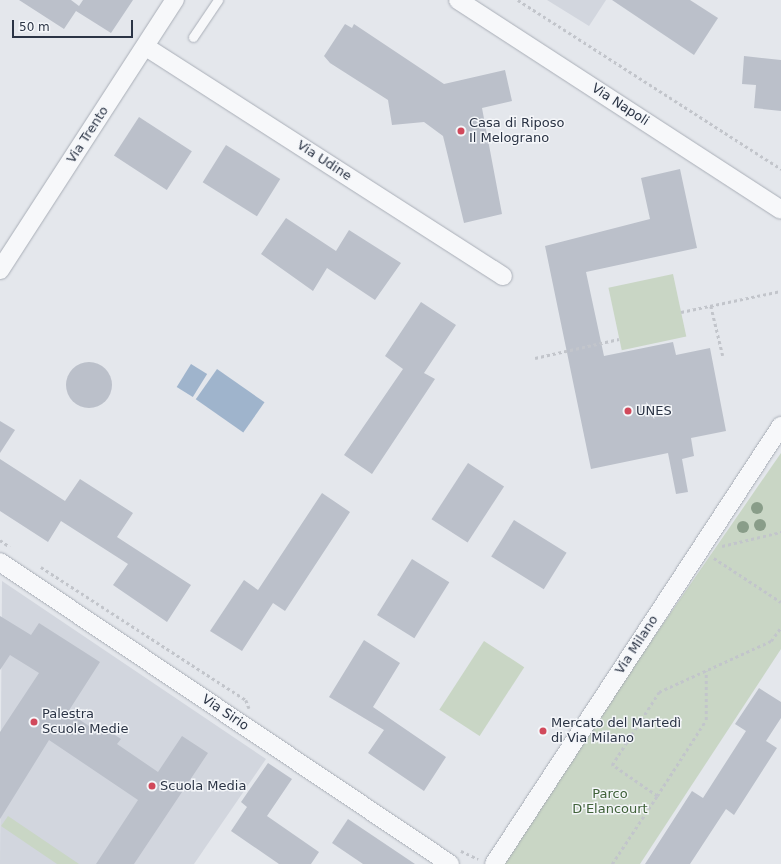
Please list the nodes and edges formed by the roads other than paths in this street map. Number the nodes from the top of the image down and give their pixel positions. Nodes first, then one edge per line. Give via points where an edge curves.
1 (175, 0) edge
2 (218, 0) edge
3 (458, 0) edge
4 (193, 37) dead end
5 (146, 47) junction
6 (781, 210) edge
7 (0, 270) edge
8 (503, 276) dead end
9 (781, 426) edge
10 (0, 562) edge
11 (450, 864) edge
12 (494, 864) edge

1 - 5 street, Via Trento
2 - 4 lane
3 - 6 street, Via Napoli
5 - 7 street, Via Trento
5 - 8 street, Via Udine
9 - 12 street, Via Milano
10 - 11 street, Via Sirio

